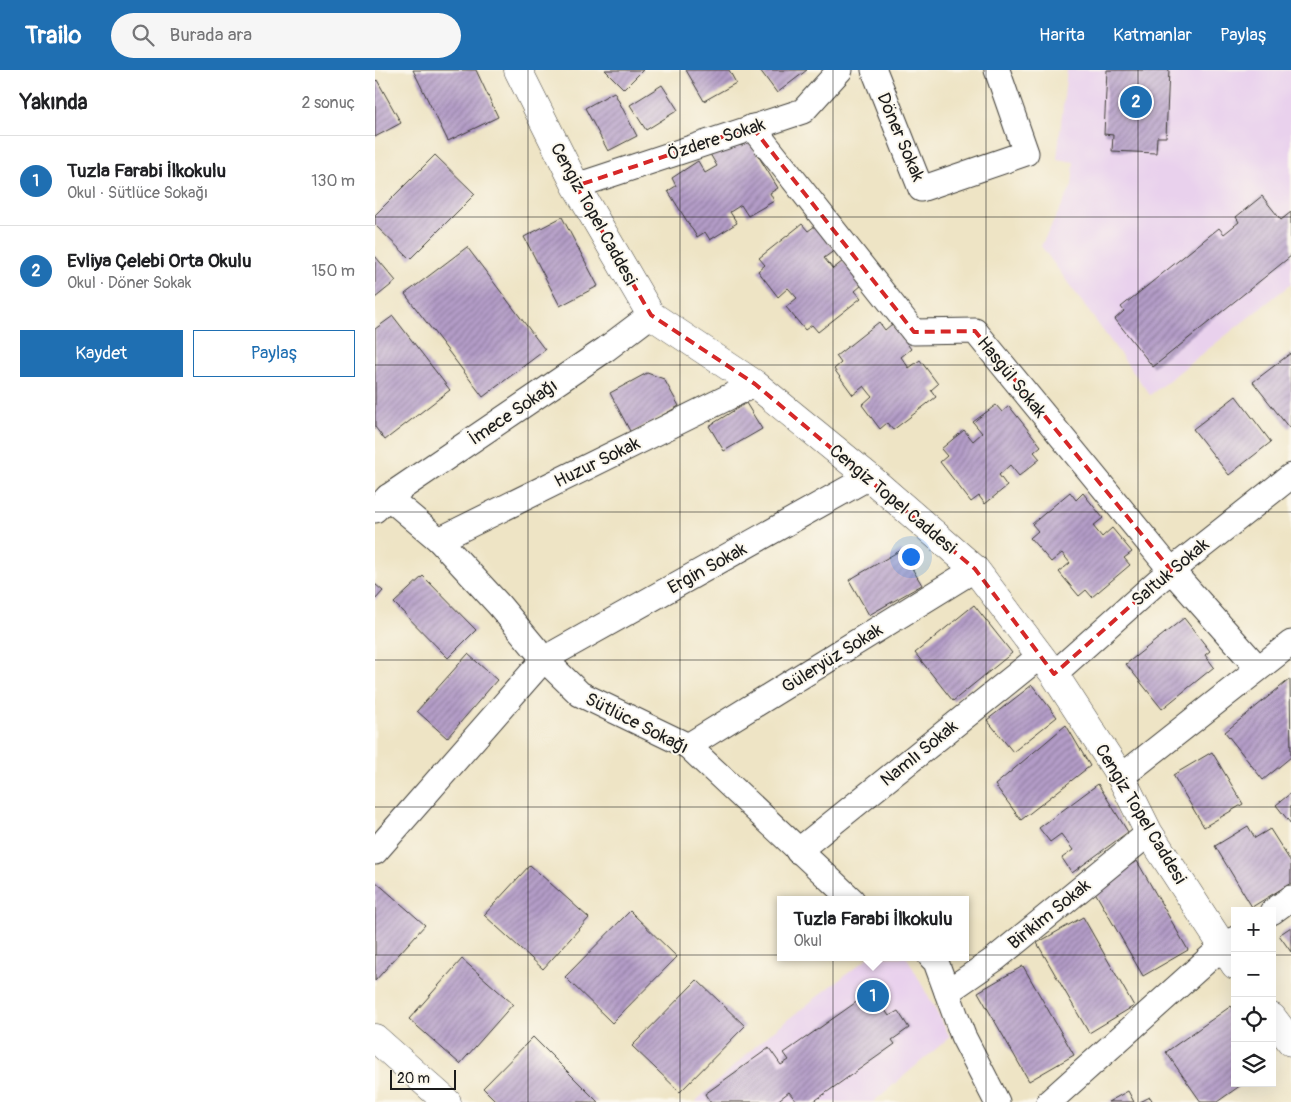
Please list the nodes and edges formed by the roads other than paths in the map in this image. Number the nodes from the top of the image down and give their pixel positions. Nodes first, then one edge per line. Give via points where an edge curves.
1 (518, 70) edge
2 (840, 70) edge
3 (874, 70) edge
4 (997, 70) edge
5 (752, 126) junction
6 (576, 186) junction
7 (651, 315) junction
8 (755, 384) junction
9 (1291, 476) edge
10 (869, 477) junction
11 (382, 504) edge
12 (439, 540) junction
13 (975, 569) junction
14 (1171, 570) junction
15 (1291, 642) edge
16 (544, 658) junction
17 (1047, 665) junction
18 (1258, 668) junction
19 (688, 746) junction
20 (1121, 777) junction
21 (1149, 833) junction
22 (798, 851) junction
23 (375, 852) edge
24 (848, 896) edge
25 (1291, 898) edge
26 (1276, 909) edge
27 (1231, 950) edge
28 (935, 961) edge
29 (947, 992) junction
30 (376, 1040) edge
31 (447, 1102) edge
32 (997, 1102) edge
33 (1049, 1102) edge

1 - 6 street, Cengiz Topel Caddesi
2 - 5 street, Özdere Sokak via 803,111
3 - 4 street, Döner Sokak via 921,189 1027,153
5 - 6 street, Özdere Sokak
5 - 14 street, Hasgül Sokak via 914,332 975,332
6 - 7 street, Cengiz Topel Caddesi
7 - 8 street, Cengiz Topel Caddesi
7 - 11 street, İmece Sokağı
8 - 10 street, Cengiz Topel Caddesi
8 - 12 street, Huzur Sokak
9 - 14 street, Saltuk Sokak
10 - 13 street, Cengiz Topel Caddesi
10 - 16 street, Ergin Sokak
11 - 12 street, Sütlüce Sokağı
12 - 16 street, Sütlüce Sokağı
13 - 17 street, Cengiz Topel Caddesi
13 - 19 street, Güleryüz Sokak
14 - 17 street, Saltuk Sokak
14 - 18 street, Hasgül Sokak
15 - 18 street
16 - 19 street, Sütlüce Sokağı via 580,694
16 - 23 street, Ergin Sokak
17 - 20 street, Cengiz Topel Caddesi
17 - 22 street, Namlı Sokak
18 - 20 street
19 - 22 street, Sütlüce Sokağı
20 - 21 street, Cengiz Topel Caddesi
21 - 27 street, Cengiz Topel Caddesi
21 - 29 street, Birikim Sokak via 995,959
22 - 24 street, Sütlüce Sokağı
25 - 26 street
27 - 33 street
28 - 29 street
29 - 32 street via 963,1036
30 - 31 street

